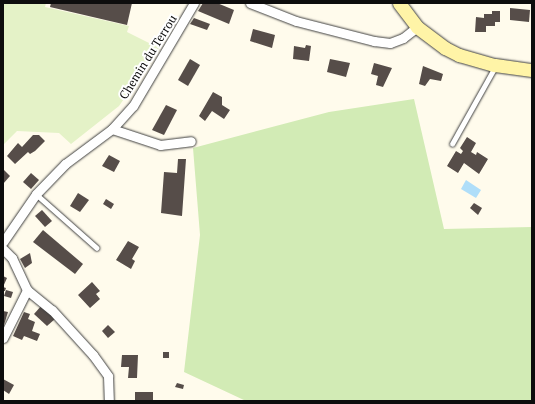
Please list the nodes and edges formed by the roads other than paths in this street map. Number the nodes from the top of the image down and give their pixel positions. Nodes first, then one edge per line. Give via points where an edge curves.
1 (194, 3) edge
2 (250, 3) edge
3 (399, 3) edge
4 (417, 27) junction
5 (495, 65) junction
6 (532, 70) edge
7 (112, 128) junction
8 (191, 141) dead end
9 (452, 144) dead end
10 (36, 194) junction
11 (3, 242) edge
12 (97, 248) dead end
13 (3, 249) edge
14 (27, 290) junction
15 (3, 338) edge
16 (109, 401) edge

1 - 7 street, Chemin du Terrou via 133,106
2 - 4 street via 296,21 374,41 390,43
3 - 4 street
4 - 5 street via 431,40 459,55
5 - 6 street
5 - 9 lane
7 - 8 street via 160,145
7 - 10 street, Chemin du Terrou via 65,164
10 - 11 street, Chemin du Terrou
10 - 12 lane
13 - 14 street via 12,258
14 - 15 street
14 - 16 street via 52,310 93,355 108,376

